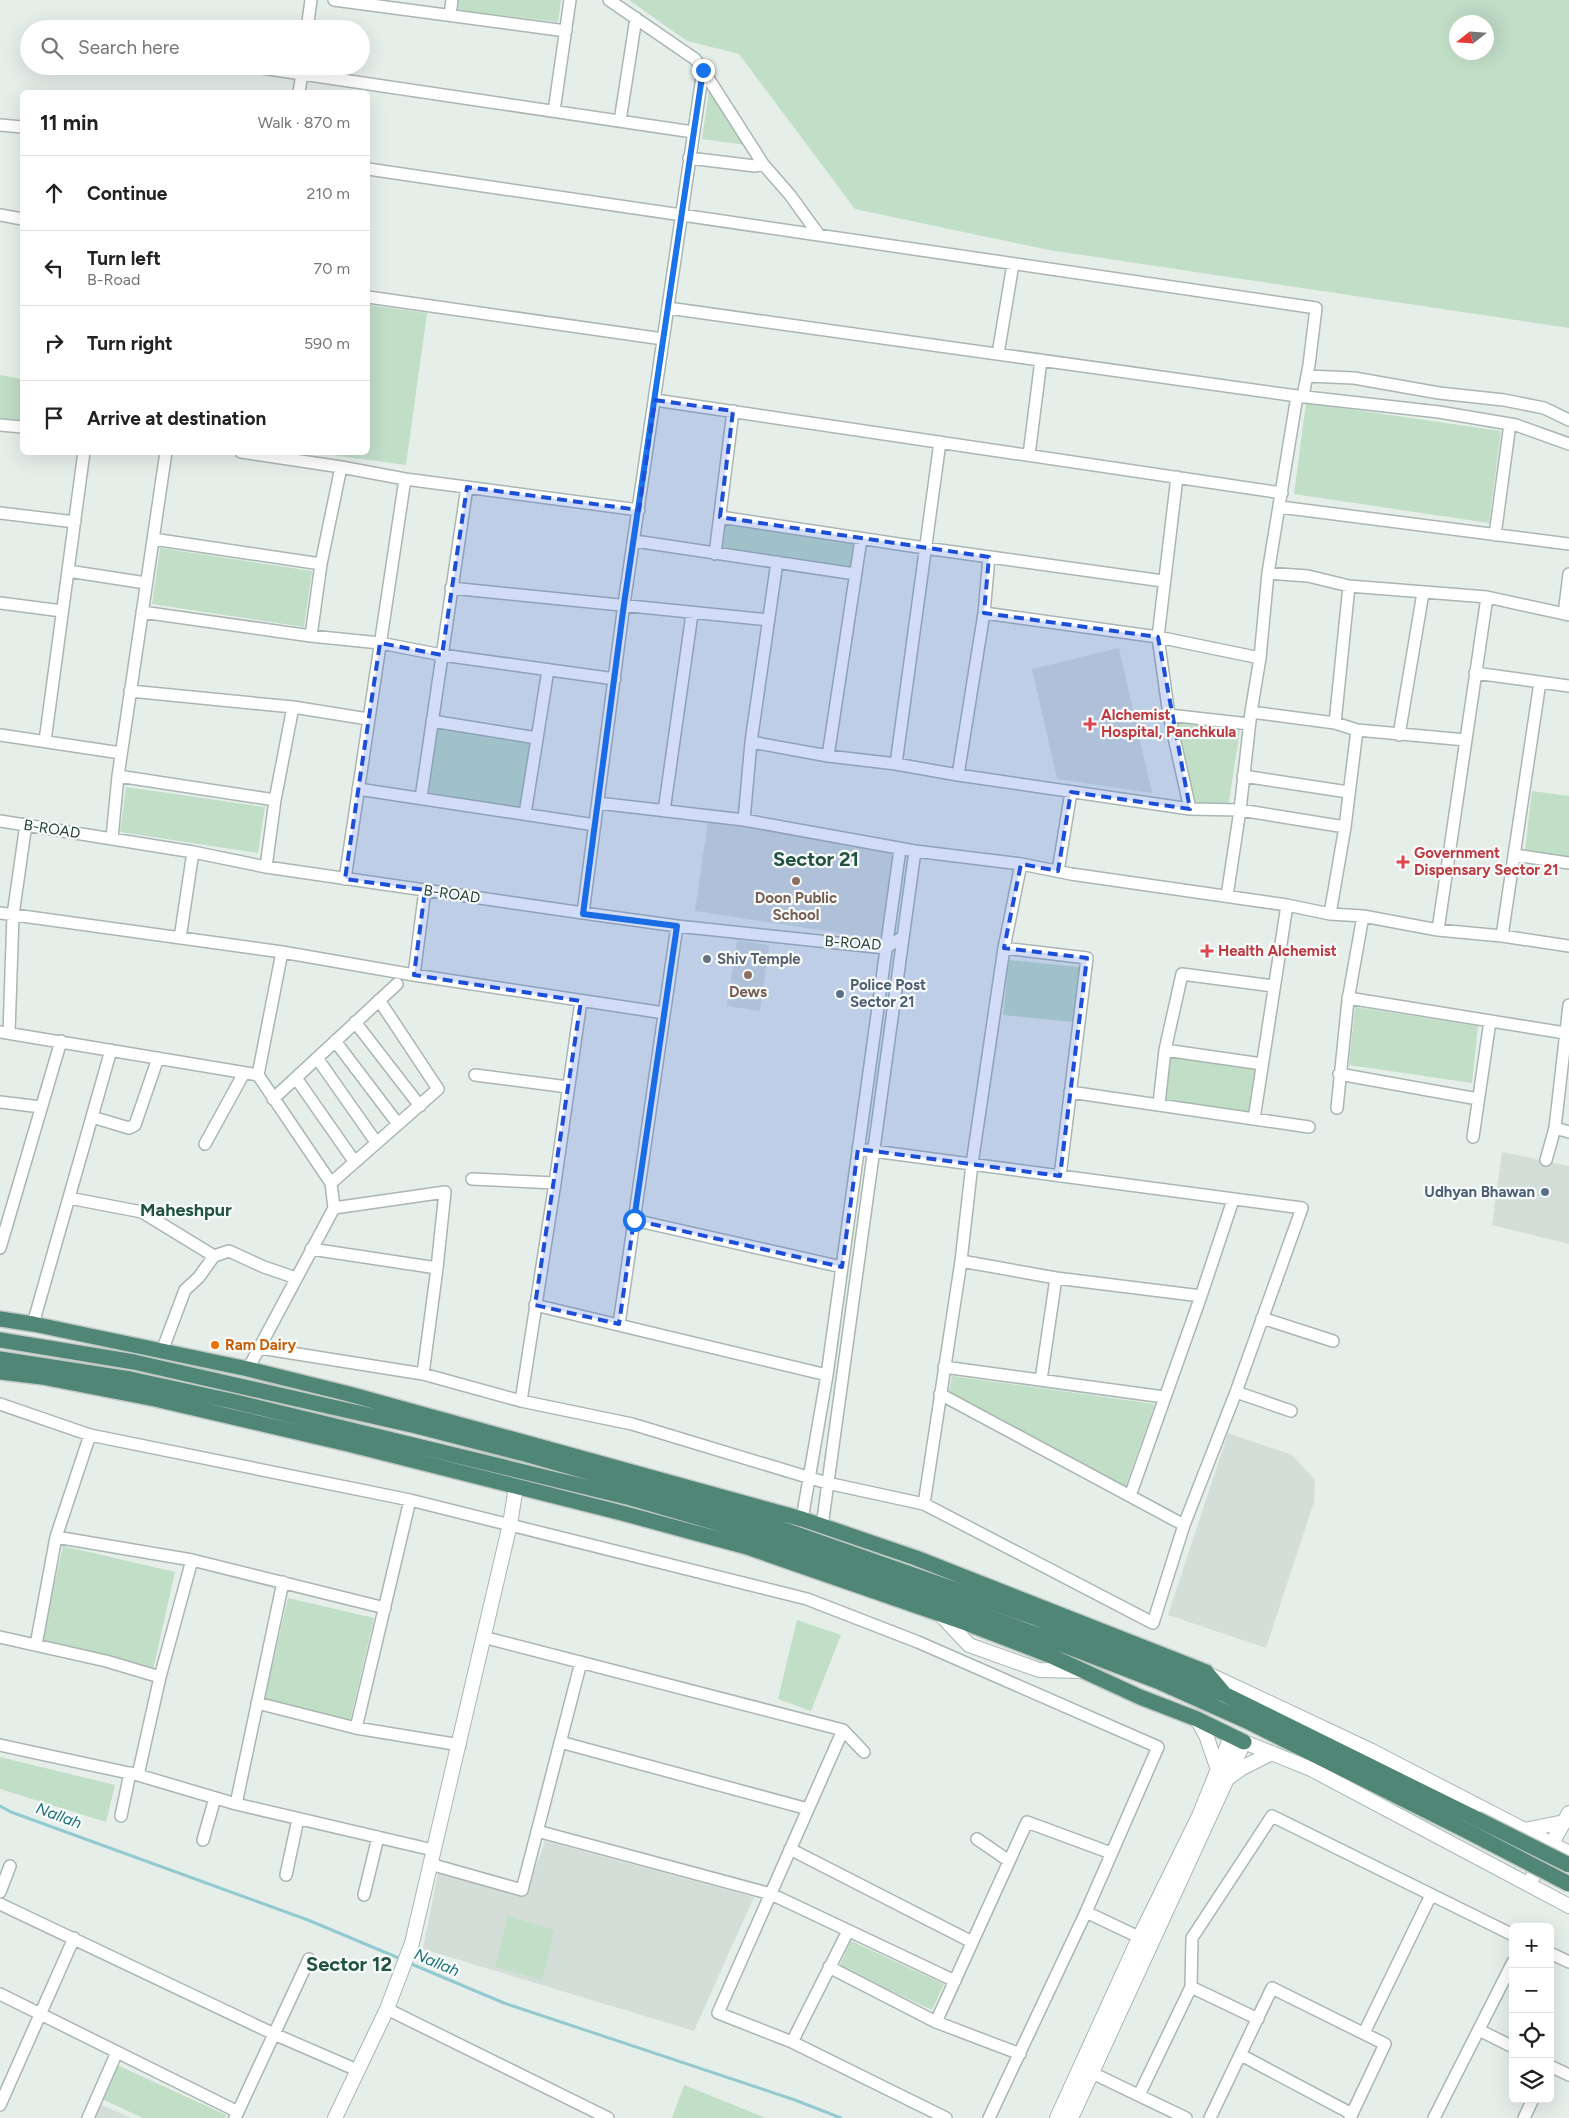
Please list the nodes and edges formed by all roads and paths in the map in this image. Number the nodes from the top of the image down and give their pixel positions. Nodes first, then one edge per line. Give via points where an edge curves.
1 (311, 0) edge
2 (334, 0) edge
3 (452, 0) edge
4 (570, 0) edge
5 (609, 0) edge
6 (384, 3) edge
7 (450, 16) junction
8 (636, 18) junction
9 (308, 20) edge
10 (566, 31) junction
11 (703, 70) junction
12 (301, 75) edge
13 (333, 75) edge
14 (299, 90) edge
15 (554, 111) junction
16 (620, 121) junction
17 (0, 125) edge
18 (20, 128) edge
19 (693, 132) junction
20 (689, 158) junction
21 (763, 164) junction
22 (370, 170) edge
23 (0, 215) edge
24 (681, 215) junction
25 (20, 219) edge
26 (819, 236) junction
27 (1013, 264) junction
28 (370, 297) edge
29 (668, 308) junction
30 (663, 339) junction
31 (998, 354) junction
32 (1041, 360) junction
33 (1307, 376) junction
34 (1300, 396) junction
35 (655, 400) junction
36 (733, 411) junction
37 (1569, 420) edge
38 (1510, 424) junction
39 (0, 425) edge
40 (20, 427) edge
41 (940, 442) junction
42 (1569, 444) edge
43 (84, 455) edge
44 (166, 455) edge
45 (261, 455) edge
46 (1029, 455) junction
47 (341, 467) junction
48 (1177, 478) junction
49 (405, 479) junction
50 (467, 488) junction
51 (1282, 493) junction
52 (1280, 507) junction
53 (639, 510) junction
54 (0, 513) edge
55 (720, 517) junction
56 (75, 522) junction
57 (1495, 535) junction
58 (153, 539) junction
59 (861, 539) junction
60 (635, 541) junction
61 (1569, 544) edge
62 (925, 548) junction
63 (715, 554) junction
64 (990, 557) junction
65 (777, 562) junction
66 (321, 564) junction
67 (68, 571) junction
68 (1268, 573) junction
69 (855, 574) junction
70 (1569, 574) edge
71 (1163, 581) junction
72 (146, 582) junction
73 (1349, 586) junction
74 (452, 588) junction
75 (1423, 593) junction
76 (1487, 597) junction
77 (0, 603) edge
78 (624, 604) junction
79 (62, 611) junction
80 (142, 612) junction
81 (984, 613) junction
82 (692, 614) junction
83 (1566, 614) edge
84 (769, 620) junction
85 (311, 636) junction
86 (1158, 638) junction
87 (380, 643) junction
88 (442, 655) junction
89 (1260, 658) junction
90 (548, 670) junction
91 (1475, 672) junction
92 (616, 679) junction
93 (1540, 682) junction
94 (1569, 686) edge
95 (130, 691) junction
96 (293, 707) junction
97 (1250, 712) junction
98 (1170, 715) junction
99 (368, 719) junction
100 (432, 721) junction
101 (1335, 723) junction
102 (1249, 724) junction
103 (1357, 730) junction
104 (1399, 734) junction
105 (0, 735) edge
106 (537, 738) junction
107 (1466, 740) junction
108 (45, 742) junction
109 (751, 742) junction
110 (121, 753) junction
111 (828, 756) junction
112 (896, 764) junction
113 (958, 775) junction
114 (118, 776) junction
115 (1243, 776) junction
116 (358, 789) junction
117 (1071, 792) junction
118 (1348, 792) junction
119 (421, 798) junction
120 (275, 800) junction
121 (598, 804) junction
122 (1190, 809) junction
123 (1240, 810) junction
124 (664, 812) junction
125 (525, 814) junction
126 (744, 820) junction
127 (0, 821) edge
128 (26, 824) junction
129 (595, 824) junction
130 (1344, 827) junction
131 (112, 838) junction
132 (900, 849) junction
133 (193, 852) junction
134 (915, 852) junction
135 (1515, 855) junction
136 (1569, 863) edge
137 (1021, 864) junction
138 (266, 867) junction
139 (1058, 871) junction
140 (345, 879) junction
141 (425, 890) junction
142 (1227, 896) junction
143 (1287, 905) junction
144 (0, 914) edge
145 (583, 914) junction
146 (1330, 914) junction
147 (13, 915) junction
148 (1363, 916) junction
149 (677, 926) junction
150 (1438, 930) junction
151 (903, 936) junction
152 (1502, 936) junction
153 (180, 938) junction
154 (1569, 946) edge
155 (885, 948) junction
156 (1004, 948) junction
157 (282, 952) junction
158 (414, 975) junction
159 (397, 984) dead end
160 (1273, 986) junction
161 (1348, 998) junction
162 (380, 1000) junction
163 (581, 1001) junction
164 (1569, 1005) edge
165 (664, 1013) junction
166 (1490, 1021) junction
167 (355, 1022) junction
168 (4, 1033) edge
169 (1565, 1033) junction
170 (61, 1041) junction
171 (335, 1041) junction
172 (111, 1050) junction
173 (1166, 1050) junction
174 (158, 1058) junction
175 (317, 1058) junction
176 (1262, 1064) junction
177 (244, 1073) junction
178 (1339, 1074) junction
179 (258, 1075) junction
180 (475, 1075) dead end
181 (296, 1078) junction
182 (568, 1087) junction
183 (1070, 1092) junction
184 (273, 1099) junction
185 (1478, 1099) junction
186 (0, 1102) edge
187 (1159, 1104) junction
188 (420, 1106) junction
189 (41, 1107) junction
190 (1338, 1108) dead end
191 (92, 1117) junction
192 (1254, 1119) junction
193 (398, 1124) junction
194 (1309, 1127) dead end
195 (1555, 1128) junction
196 (1569, 1132) edge
197 (1473, 1137) dead end
198 (376, 1142) junction
199 (205, 1144) dead end
200 (858, 1149) junction
201 (873, 1151) junction
202 (1546, 1160) dead end
203 (354, 1161) junction
204 (972, 1164) junction
205 (1060, 1176) junction
206 (472, 1179) dead end
207 (331, 1183) junction
208 (555, 1183) junction
209 (69, 1198) junction
210 (1233, 1200) junction
211 (334, 1208) junction
212 (634, 1220) junction
213 (0, 1248) edge
214 (311, 1249) junction
215 (214, 1256) junction
216 (961, 1261) junction
217 (842, 1267) junction
218 (437, 1268) junction
219 (296, 1278) junction
220 (1056, 1278) junction
221 (1201, 1296) junction
222 (535, 1305) junction
223 (1262, 1318) junction
224 (0, 1319) edge
225 (33, 1324) junction
226 (620, 1324) junction
227 (0, 1340) edge
228 (1332, 1341) dead end
229 (260, 1348) junction
230 (162, 1351) junction
231 (0, 1359) edge
232 (944, 1367) junction
233 (248, 1369) junction
234 (0, 1372) edge
235 (423, 1374) junction
236 (826, 1378) junction
237 (1041, 1380) junction
238 (841, 1383) junction
239 (1236, 1392) junction
240 (940, 1394) junction
241 (1164, 1397) junction
242 (521, 1401) junction
243 (0, 1404) edge
244 (1291, 1411) dead end
245 (456, 1430) junction
246 (90, 1435) junction
247 (452, 1454) junction
248 (448, 1470) junction
249 (809, 1478) junction
250 (828, 1483) junction
251 (516, 1487) junction
252 (1130, 1496) junction
253 (410, 1500) junction
254 (924, 1504) junction
255 (802, 1519) junction
256 (510, 1524) junction
257 (1184, 1525) junction
258 (822, 1526) junction
259 (56, 1537) junction
260 (192, 1560) junction
261 (283, 1582) junction
262 (385, 1608) junction
263 (946, 1611) junction
264 (0, 1637) edge
265 (482, 1637) junction
266 (36, 1645) junction
267 (1082, 1653) junction
268 (581, 1662) junction
269 (1079, 1669) junction
270 (1206, 1672) junction
271 (160, 1677) junction
272 (1226, 1695) junction
273 (257, 1704) junction
274 (1197, 1719) junction
275 (356, 1728) junction
276 (843, 1730) junction
277 (1238, 1739) junction
278 (560, 1742) junction
279 (0, 1745) edge
280 (460, 1745) junction
281 (864, 1752) dead end
282 (1272, 1753) junction
283 (134, 1774) junction
284 (1223, 1774) junction
285 (1427, 1788) junction
286 (215, 1798) junction
287 (236, 1804) junction
288 (808, 1809) junction
289 (121, 1816) dead end
290 (1566, 1818) edge
291 (298, 1819) junction
292 (1525, 1830) junction
293 (537, 1831) junction
294 (378, 1837) junction
295 (977, 1839) dead end
296 (203, 1840) dead end
297 (1550, 1844) junction
298 (790, 1849) junction
299 (433, 1850) junction
300 (1111, 1853) junction
301 (1568, 1853) edge
302 (1009, 1861) junction
303 (430, 1864) junction
304 (10, 1866) dead end
305 (286, 1875) dead end
306 (1528, 1884) junction
307 (1569, 1884) edge
308 (0, 1892) edge
309 (1542, 1892) junction
310 (771, 1894) junction
311 (364, 1895) dead end
312 (1431, 1895) junction
313 (0, 1904) edge
314 (1569, 1906) edge
315 (1086, 1912) junction
316 (848, 1931) junction
317 (1509, 1933) edge
318 (74, 1938) junction
319 (1145, 1941) junction
320 (972, 1942) junction
321 (1554, 1955) edge
322 (309, 1959) dead end
323 (1569, 1962) edge
324 (829, 1967) junction
325 (1510, 1968) edge
326 (955, 1981) junction
327 (1191, 1987) junction
328 (0, 1994) edge
329 (387, 2009) junction
330 (40, 2013) junction
331 (1258, 2019) junction
332 (936, 2022) junction
333 (1478, 2030) junction
334 (1364, 2033) junction
335 (274, 2034) junction
336 (792, 2042) junction
337 (1509, 2045) edge
338 (117, 2052) junction
339 (1020, 2054) junction
340 (1240, 2055) junction
341 (1554, 2068) edge
342 (357, 2070) junction
343 (1086, 2070) junction
344 (1569, 2075) edge
345 (1139, 2095) junction
346 (1531, 2103) edge
347 (0, 2105) edge
348 (237, 2115) edge
349 (1351, 2116) edge
350 (88, 2118) edge
351 (335, 2118) edge
352 (608, 2118) edge
353 (946, 2118) edge
354 (989, 2118) edge
355 (1057, 2118) edge
356 (1071, 2118) edge
357 (1186, 2118) edge
358 (1210, 2118) edge
359 (1434, 2118) edge
360 (1524, 2118) edge

1 - 9 street
2 - 6 street
3 - 7 street
4 - 10 street
5 - 8 street
6 - 7 street
7 - 10 street
8 - 11 street via 695,59
8 - 16 street
10 - 15 street
11 - 19 street
11 - 21 street
12 - 14 street
13 - 15 street
15 - 16 street
16 - 19 street
17 - 18 street
19 - 20 street
20 - 21 street via 755,166
20 - 24 street
21 - 26 street
22 - 24 street
23 - 25 street
24 - 26 street
24 - 29 street
26 - 27 street
27 - 31 street
27 - 33 street via 1316,308
28 - 30 street
29 - 30 street
29 - 31 street
30 - 35 street
31 - 32 street
32 - 34 street
32 - 46 street
33 - 34 street
33 - 37 street via 1354,378 1439,393 1504,400 1544,408
34 - 38 street via 1439,412
34 - 51 street
35 - 36 street
35 - 53 street
36 - 41 street
36 - 55 street
38 - 42 street
38 - 57 street
39 - 40 street
41 - 46 street
41 - 62 street
43 - 56 street
44 - 58 street
45 - 47 street
46 - 48 street
47 - 49 street
47 - 66 street
48 - 51 street
48 - 71 street
49 - 50 street
49 - 87 street
50 - 53 street
50 - 74 street
51 - 52 street
52 - 57 street
52 - 68 street
53 - 60 street
54 - 56 street
55 - 59 street
55 - 63 street
56 - 67 street
57 - 61 street
58 - 66 street
58 - 72 street
59 - 62 street
59 - 69 street
60 - 63 street
60 - 78 street
62 - 64 street
62 - 112 street
63 - 65 street
64 - 71 street
64 - 81 street
65 - 69 street
65 - 84 street
66 - 85 street
67 - 72 street
67 - 79 street
68 - 73 street via 1308,576
68 - 89 street
69 - 111 street
70 - 83 street
71 - 86 street
72 - 80 street
73 - 75 street
73 - 101 street
74 - 78 street
74 - 88 street
75 - 76 street
75 - 104 street
76 - 83 street
76 - 91 street
77 - 79 street
78 - 82 street
78 - 92 street
79 - 108 street
80 - 85 street
80 - 95 street
81 - 86 street
81 - 113 street
82 - 84 street
82 - 124 street
84 - 109 street
85 - 87 street
86 - 89 street
86 - 98 street
87 - 88 street
87 - 99 street
88 - 90 street
88 - 100 street
89 - 97 street
90 - 92 street
90 - 106 street
91 - 93 street
91 - 107 street
92 - 121 street
93 - 94 street
93 - 135 street
95 - 96 street
95 - 110 street
96 - 99 street
96 - 120 street
97 - 101 street
97 - 102 street
98 - 102 street
98 - 122 street
99 - 116 street
100 - 106 street
100 - 119 street
101 - 103 street
102 - 115 street
103 - 104 street
103 - 118 street
104 - 107 street
105 - 108 street
106 - 125 street
107 - 150 street
108 - 110 street
109 - 111 street
109 - 126 street
110 - 114 street
111 - 112 street
112 - 113 street
113 - 117 street
114 - 120 street
114 - 131 street
115 - 118 street
115 - 123 street
116 - 119 street
116 - 140 street
117 - 122 street
117 - 139 street
118 - 130 street
119 - 125 street
120 - 138 street
121 - 124 street
121 - 129 street
122 - 123 street
123 - 130 street
123 - 142 street
124 - 126 street
125 - 129 street
126 - 132 street
127 - 128 street, B-ROAD
128 - 131 street, B-ROAD
128 - 147 street
129 - 145 street
130 - 146 street
131 - 133 street, B-ROAD
132 - 134 street
132 - 155 street
133 - 138 street, B-ROAD
133 - 153 street
134 - 137 street
134 - 151 street
135 - 136 street
135 - 152 street
137 - 139 street
137 - 156 street
138 - 140 street, B-ROAD
139 - 142 street
140 - 141 street, B-ROAD
141 - 145 street, B-ROAD
141 - 158 street
142 - 143 street
143 - 146 street
143 - 160 street
144 - 147 street
145 - 149 street, B-ROAD
146 - 148 street
147 - 153 street
147 - 168 street
148 - 150 street
148 - 161 street
149 - 155 street, B-ROAD
149 - 165 street
150 - 152 street
151 - 155 street, B-ROAD
151 - 201 street
152 - 154 street
153 - 157 street
155 - 200 street
156 - 183 street via 1087,958
156 - 204 street
157 - 158 street
157 - 179 street
158 - 163 street
159 - 162 street
160 - 173 street via 1182,974
160 - 176 street
161 - 166 street
161 - 178 street
162 - 167 street
162 - 188 street via 438,1089
163 - 165 street
163 - 182 street
164 - 169 street
165 - 212 street
166 - 169 street
166 - 185 street
167 - 171 street
167 - 188 street
168 - 170 street
169 - 195 street
170 - 172 street
170 - 189 street
171 - 175 street
171 - 193 street
172 - 174 street
172 - 191 street
173 - 176 street
173 - 187 street
174 - 177 street
174 - 191 street via 135,1125 130,1128
175 - 181 street
175 - 198 street
176 - 192 street
177 - 179 street
177 - 199 street
178 - 185 street
178 - 190 street
179 - 184 street
180 - 182 street
181 - 184 street
181 - 203 street
182 - 208 street
183 - 187 street
183 - 205 street
184 - 207 street
185 - 197 street
186 - 189 street
187 - 192 street
188 - 193 street
189 - 213 street
191 - 209 street
192 - 194 street
193 - 198 street
195 - 196 street
195 - 202 street
198 - 203 street
200 - 201 street
200 - 217 street
201 - 204 street
201 - 238 street
203 - 207 street
204 - 205 street
204 - 216 street
205 - 210 street
206 - 208 street
207 - 211 street
208 - 222 street
209 - 215 street via 142,1212
209 - 225 street
210 - 221 street
210 - 223 street via 1302,1208
211 - 214 street
211 - 218 street via 445,1192
212 - 217 street
212 - 226 street
214 - 218 street
214 - 219 street
215 - 219 street via 229,1251
215 - 230 street via 185,1290
216 - 220 street
216 - 232 street
217 - 236 street
218 - 235 street
219 - 229 street
220 - 221 street
220 - 237 street
221 - 241 street
222 - 226 street
222 - 242 street
223 - 228 street
223 - 239 street
224 - 225 highway
225 - 230 highway
226 - 236 street
227 - 245 highway via 134,1362
229 - 233 street
229 - 235 street
230 - 233 highway
231 - 247 highway via 140,1381
232 - 237 street
232 - 240 street
233 - 245 highway
234 - 248 highway via 155,1399
235 - 242 street
236 - 238 street
236 - 249 street
237 - 241 street
238 - 250 street
239 - 244 street
239 - 257 street
240 - 252 street
240 - 254 street
241 - 252 street
242 - 249 street via 632,1424
243 - 246 street
245 - 255 highway
245 - 272 highway via 524,1454 756,1520 1036,1618
246 - 253 street
246 - 259 street
247 - 248 highway
247 - 263 highway via 631,1498 758,1535
248 - 251 highway
249 - 250 street
249 - 255 street
250 - 254 street
250 - 258 street
251 - 256 street
251 - 263 highway via 746,1547
252 - 257 street
253 - 256 street
253 - 262 street
254 - 257 street via 1153,1624
255 - 258 highway
256 - 265 street
256 - 300 street via 807,1599 918,1642 1158,1747
258 - 270 highway via 916,1558
259 - 260 street
259 - 266 street
260 - 261 street
260 - 271 street
261 - 262 street
261 - 273 street
262 - 275 street
263 - 267 highway
263 - 269 highway
264 - 266 street
265 - 268 street
265 - 280 street
266 - 271 street
267 - 269 highway
267 - 307 highway, bridge via 1234,1714
268 - 276 street
268 - 278 street
269 - 274 highway
270 - 272 highway
270 - 285 street via 1370,1750
271 - 283 street
272 - 285 highway
273 - 275 street
273 - 287 street
274 - 277 highway
274 - 284 street
275 - 280 street
276 - 281 street
276 - 288 street
277 - 282 street
277 - 284 street
278 - 288 street
278 - 293 street
279 - 283 street
280 - 299 street
282 - 284 street
282 - 306 street via 1311,1769
283 - 286 street
283 - 289 street
284 - 319 street via 1199,1816
285 - 292 street
285 - 301 highway, bridge via 1477,1819
286 - 287 street
286 - 296 street
287 - 291 street
288 - 298 street
290 - 292 street
290 - 297 street
291 - 294 street
291 - 305 street
292 - 297 street
293 - 303 street via 522,1890
293 - 310 street
294 - 299 street
294 - 311 street
295 - 302 street
297 - 301 street
297 - 306 street
298 - 310 street
298 - 320 street
299 - 303 street
300 - 302 street via 1027,1822
300 - 315 street
301 - 309 street
302 - 320 street
303 - 329 street via 412,1943
304 - 308 street
306 - 309 street
309 - 314 street
310 - 316 street
310 - 336 street via 718,2013
312 - 317 street
312 - 327 street via 1272,1816 1192,1938
312 - 334 street
313 - 318 street
315 - 319 street
315 - 339 street
316 - 324 street
316 - 326 street
318 - 330 street
318 - 335 street
319 - 343 street
320 - 326 street
321 - 323 street
322 - 335 street
324 - 332 street
324 - 336 street
325 - 333 street
326 - 332 street
327 - 331 street
327 - 345 street
328 - 330 street
329 - 342 street
329 - 352 street
330 - 338 street
330 - 347 street
331 - 334 street via 1272,1988
331 - 340 street
332 - 339 street
333 - 337 street
333 - 359 street
334 - 349 street via 1385,2044
335 - 342 street
335 - 348 street
336 - 353 street
338 - 348 street
338 - 350 street
339 - 354 street
340 - 349 street
340 - 358 street
341 - 344 street
342 - 351 street
343 - 345 street
343 - 355 street
343 - 356 street
345 - 357 street
346 - 360 street

